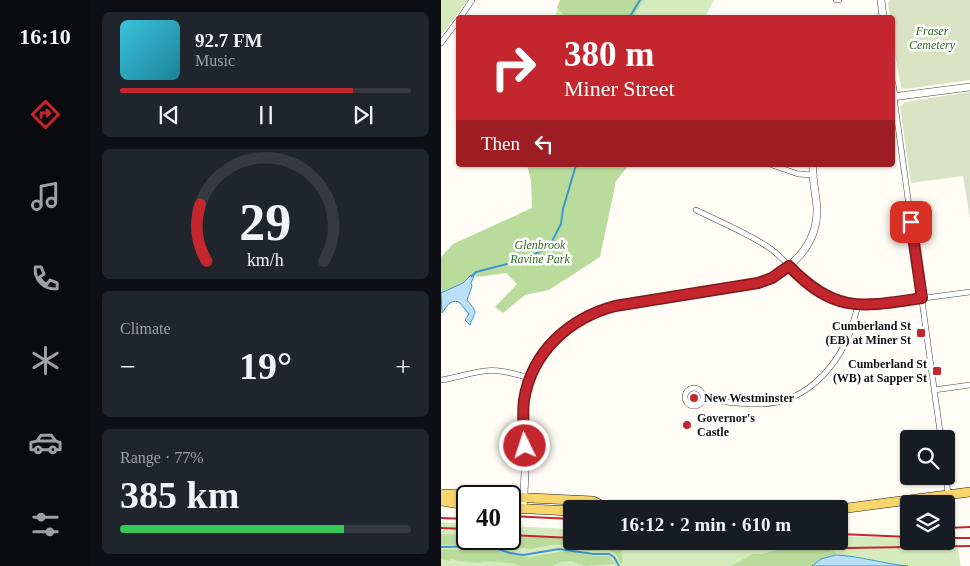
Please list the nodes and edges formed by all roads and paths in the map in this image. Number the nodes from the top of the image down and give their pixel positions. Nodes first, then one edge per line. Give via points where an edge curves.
1 (472, 0) edge
2 (881, 0) edge
3 (461, 15) edge
4 (883, 15) edge
5 (456, 22) edge
6 (441, 43) edge
7 (970, 87) edge
8 (895, 97) edge
9 (895, 111) edge
10 (778, 167) edge
11 (813, 167) edge
12 (813, 175) junction
13 (696, 210) dead end
14 (789, 266) junction
15 (970, 292) edge
16 (922, 298) junction
17 (858, 305) junction
18 (530, 378) junction
19 (441, 380) edge
20 (970, 385) edge
21 (934, 390) junction
22 (703, 399) dead end
23 (940, 430) edge
24 (947, 485) edge
25 (970, 492) edge
26 (456, 494) edge
27 (441, 495) edge
28 (948, 495) joint
29 (521, 498) edge
30 (524, 498) junction
31 (570, 500) edge
32 (441, 501) edge
33 (900, 501) edge
34 (456, 503) edge
35 (848, 508) edge
36 (523, 509) joint
37 (563, 511) edge

1 - 3 street
2 - 4 street
5 - 6 street
7 - 8 street
9 - 16 street
10 - 12 street
11 - 12 street
12 - 14 street via 817,209 811,239
13 - 14 street via 766,245
14 - 17 street via 804,282 832,299
14 - 18 street via 758,283 597,311 556,338
15 - 16 street
16 - 17 street
16 - 21 street
17 - 22 street via 839,356 822,377 803,392 761,404
18 - 19 street via 483,371
18 - 30 street via 523,417
20 - 21 street
21 - 23 street
24 - 28 street
25 - 28 main road
26 - 27 main road
29 - 30 main road
30 - 31 main road
30 - 36 street
32 - 34 main road
33 - 35 main road
36 - 37 main road

